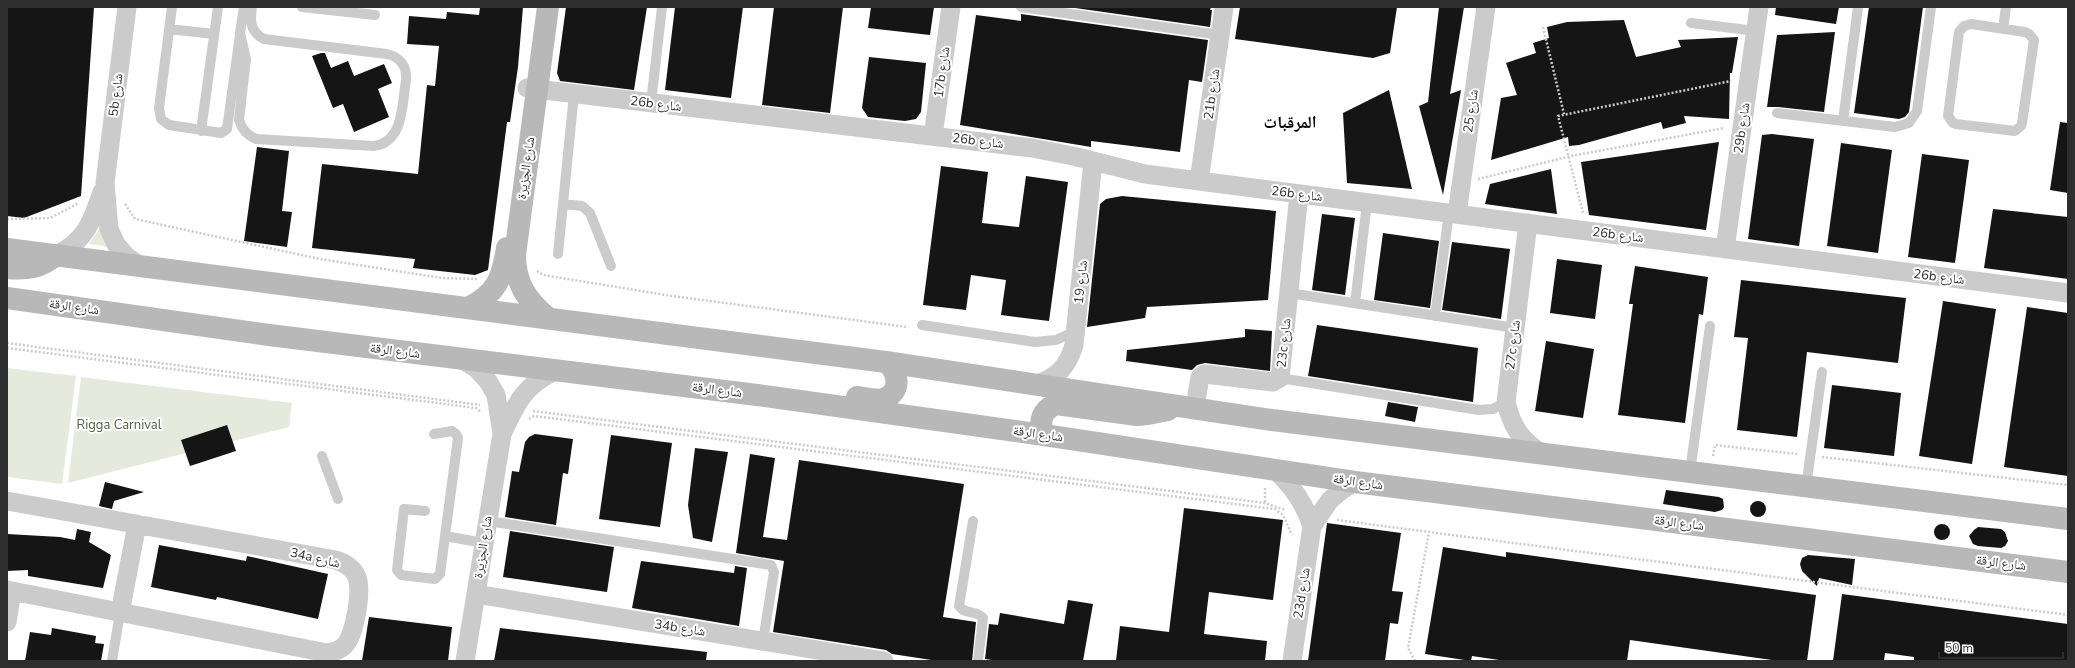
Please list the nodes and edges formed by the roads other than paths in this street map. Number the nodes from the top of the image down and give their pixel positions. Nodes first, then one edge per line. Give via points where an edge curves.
1 (127, 7) edge
2 (172, 7) edge
3 (218, 7) edge
4 (244, 7) edge
5 (252, 7) edge
6 (302, 7) edge
7 (538, 7) edge
8 (548, 7) edge
9 (662, 7) edge
10 (951, 7) edge
11 (1021, 7) edge
12 (1224, 7) edge
13 (1486, 7) edge
14 (1759, 7) edge
15 (1858, 7) edge
16 (1931, 7) edge
17 (2006, 7) edge
18 (375, 15) dead end
19 (1691, 23) dead end
20 (169, 28) junction
21 (2003, 29) junction
22 (1756, 31) junction
23 (240, 33) junction
24 (214, 34) junction
25 (1220, 35) junction
26 (532, 89) junction
27 (574, 94) junction
28 (651, 103) junction
29 (1777, 113) dead end
30 (1843, 121) junction
31 (201, 131) junction
32 (933, 136) junction
33 (1093, 161) junction
34 (1199, 181) junction
35 (105, 183) junction
36 (1299, 194) junction
37 (1367, 203) junction
38 (563, 204) junction
39 (1453, 214) junction
40 (1528, 223) junction
41 (7, 249) edge
42 (1725, 249) junction
43 (558, 254) dead end
44 (56, 255) junction
45 (140, 266) junction
46 (611, 266) dead end
47 (7, 268) edge
48 (1289, 293) junction
49 (2068, 293) edge
50 (7, 298) edge
51 (1355, 303) junction
52 (468, 308) junction
53 (1435, 316) junction
54 (548, 318) junction
55 (922, 325) dead end
56 (1710, 326) dead end
57 (1515, 328) junction
58 (1076, 331) junction
59 (463, 360) junction
60 (886, 362) junction
61 (555, 371) junction
62 (1822, 372) dead end
63 (1280, 378) junction
64 (1037, 384) junction
65 (757, 395) junction
66 (1506, 402) junction
67 (1187, 406) junction
68 (434, 434) dead end
69 (502, 434) junction
70 (1044, 435) junction
71 (1542, 454) junction
72 (322, 456) dead end
73 (1275, 470) junction
74 (1690, 472) junction
75 (1355, 482) junction
76 (1806, 486) junction
77 (338, 499) dead end
78 (7, 501) edge
79 (2068, 505) edge
80 (425, 511) dead end
81 (2045, 515) junction
82 (2068, 518) edge
83 (488, 520) junction
84 (973, 521) dead end
85 (136, 524) junction
86 (1311, 533) junction
87 (445, 536) junction
88 (484, 543) junction
89 (2068, 572) edge
90 (9, 591) edge
91 (476, 594) junction
92 (120, 613) junction
93 (7, 622) edge
94 (763, 641) junction
95 (810, 655) edge
96 (112, 661) edge
97 (465, 661) edge
98 (884, 661) edge
99 (978, 661) edge
100 (1292, 661) edge

1 - 35 street, 5b شارع
2 - 20 lane
3 - 24 lane
4 - 23 lane
5 - 23 lane via 251,26 264,40 386,54 400,60 406,73 396,133 386,143 374,146 251,137 239,120 246,59
6 - 18 lane
7 - 26 street, شارع الجزيرة
8 - 26 street, شارع الجزيرة
9 - 28 lane
10 - 32 street, 17b شارع
11 - 25 lane
12 - 25 street, 21b شارع
13 - 39 street, شارع 25 via 1461,183
14 - 22 street, 29b شارع
15 - 30 lane
16 - 30 lane via 1917,111 1914,117 1902,126 1895,127
17 - 21 lane
19 - 22 lane
20 - 24 lane
20 - 31 lane via 159,114 168,125
21 - 21 lane via 1971,24 1961,29 1948,112 1953,123 2011,131 2021,126 2034,40 2029,34
22 - 42 street, 29b شارع
23 - 31 lane via 228,127 220,133
24 - 31 lane
25 - 34 street, 21b شارع
26 - 27 street, 26b شارع
26 - 52 street, شارع الجزيرة via 502,276 489,295
26 - 54 street, شارع الجزيرة via 515,264 518,280 525,295 535,308
27 - 28 street, 26b شارع
27 - 38 lane
28 - 32 street, 26b شارع
29 - 30 lane
32 - 33 street, 26b شارع via 1032,148
33 - 34 street, 26b شارع via 1145,174
33 - 58 street, شارع 19
34 - 36 street, 26b شارع
35 - 44 street, 5b شارع via 89,226 81,239 70,249
35 - 45 street, 5b شارع via 109,229 116,244 126,256
36 - 37 street, 26b شارع
36 - 48 street, 23c شارع
37 - 39 street, 26b شارع
37 - 51 lane
38 - 43 lane
38 - 46 lane via 582,206 590,213
39 - 40 street, 26b شارع
39 - 53 lane
40 - 42 street, 26b شارع
40 - 57 street, 27c شارع
41 - 44 street
42 - 49 street, 26b شارع
44 - 45 street
44 - 47 street via 38,267 27,270
45 - 52 street
48 - 51 lane
48 - 63 street, 23c شارع
50 - 59 street, شارع الرقة
51 - 53 lane
52 - 54 street
53 - 57 lane
54 - 60 street
55 - 58 lane via 1035,342 1056,340
56 - 74 lane
57 - 66 street, 27c شارع
58 - 64 street, شارع 19 via 1070,359 1062,371 1051,380
59 - 61 street, شارع الرقة
59 - 69 street, شارع الجزيرة via 477,369 496,395
60 - 64 street
60 - 65 street via 897,376 894,389 885,398 876,400 789,389
61 - 65 street, شارع الرقة
61 - 69 street, شارع الجزيرة via 528,387
62 - 76 lane
63 - 66 lane via 1479,410 1493,409
63 - 67 street, 23c شارع via 1273,382 1204,374
64 - 67 street
65 - 70 street, شارع الرقة
66 - 71 street, 27c شارع via 1517,432 1528,445
67 - 70 street via 1159,413 1138,414 1056,404 1049,407 1041,420
67 - 71 street via 1272,420
68 - 87 lane via 452,431 458,438
69 - 83 street, شارع الجزيرة
70 - 73 street, شارع الرقة
71 - 74 street
72 - 77 lane
73 - 75 street, شارع الرقة
73 - 86 street, 23d شارع via 1298,495 1307,510
74 - 76 street
75 - 86 street, 23d شارع via 1330,500
75 - 89 street, شارع الرقة
76 - 81 street
78 - 85 street, 34a شارع
79 - 81 street
80 - 87 lane via 404,509 398,573 433,580 438,578
81 - 82 street
83 - 88 street, شارع الجزيرة
83 - 94 lane via 771,565 774,572
84 - 99 lane via 959,606 962,610 980,614 983,618
85 - 92 street
85 - 92 street, 34a شارع via 344,563 356,576 359,585 353,631 344,647 327,653
86 - 100 street, 23d شارع
87 - 88 lane
88 - 91 street, شارع الجزيرة
90 - 92 street, 34a شارع
90 - 93 street
91 - 94 street, 34b شارع
91 - 97 street, شارع الجزيرة
92 - 96 lane
94 - 95 street, 34b شارع
95 - 98 street, 34b شارع

